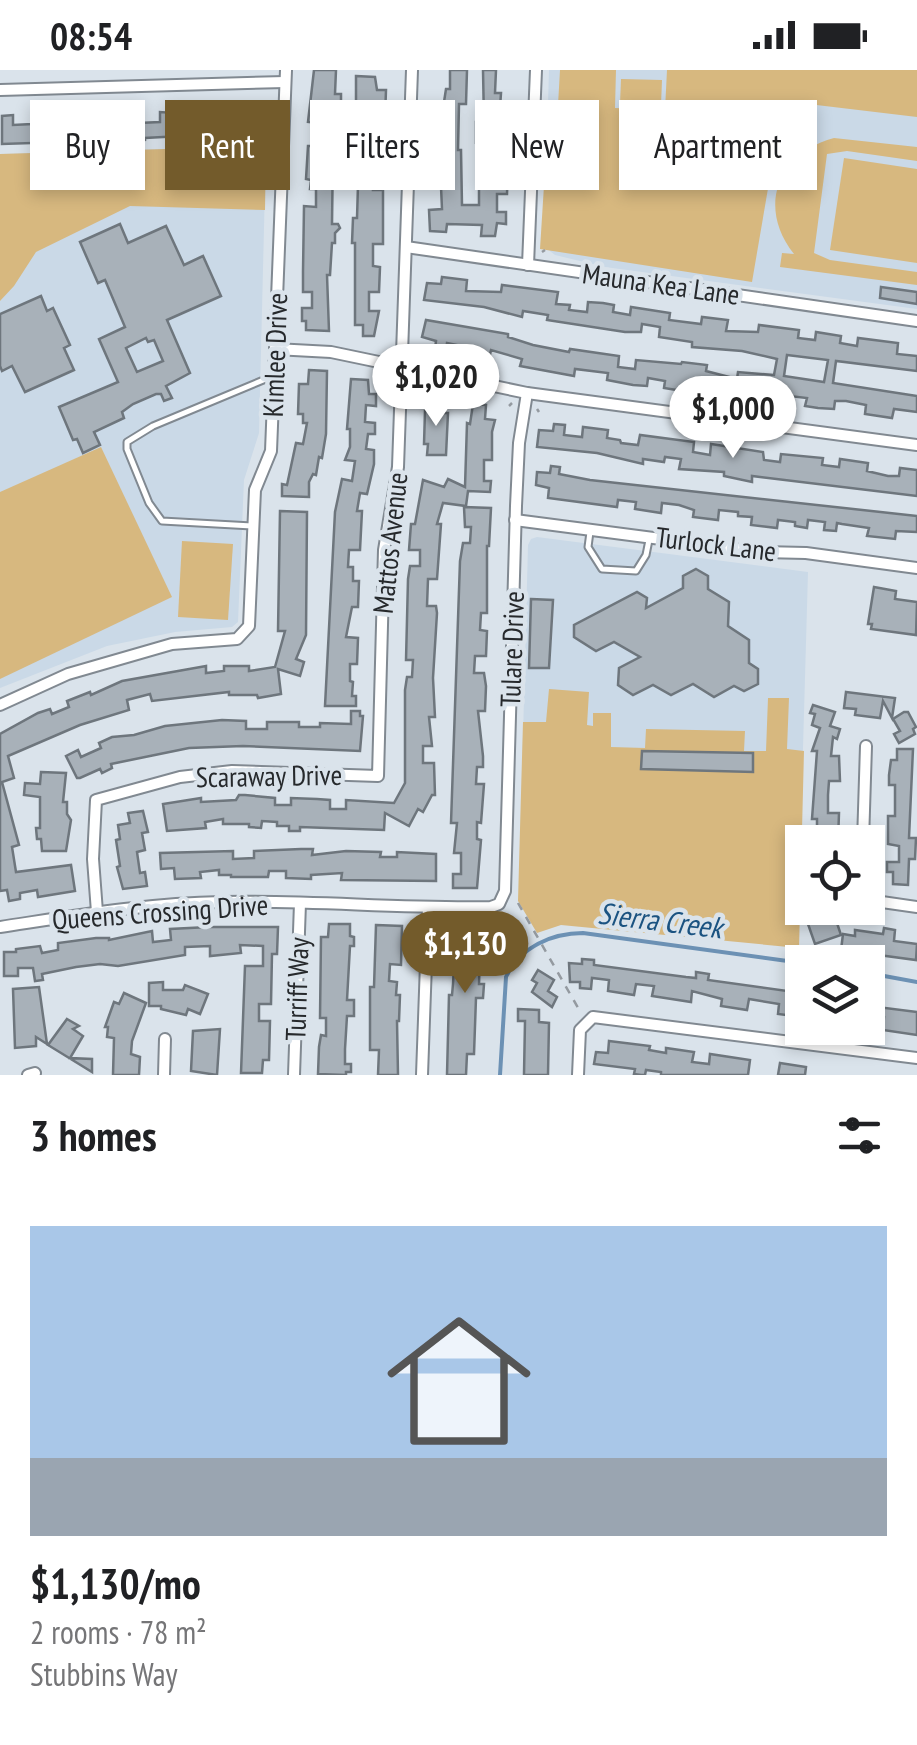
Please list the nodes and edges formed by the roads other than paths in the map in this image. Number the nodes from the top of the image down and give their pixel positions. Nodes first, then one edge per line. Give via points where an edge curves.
1 (412, 70) edge
2 (536, 70) edge
3 (286, 76) edge
4 (0, 90) edge
5 (406, 247) junction
6 (528, 265) junction
7 (917, 321) edge
8 (275, 349) junction
9 (402, 366) junction
10 (274, 376) junction
11 (527, 394) junction
12 (917, 446) edge
13 (515, 520) junction
14 (255, 526) junction
15 (590, 529) junction
16 (650, 537) junction
17 (917, 568) edge
18 (0, 705) edge
19 (866, 746) dead end
20 (378, 776) joint
21 (864, 825) edge
22 (885, 902) edge
23 (300, 903) junction
24 (500, 904) joint
25 (917, 907) edge
26 (428, 908) junction
27 (98, 912) junction
28 (0, 926) edge
29 (165, 1039) dead end
30 (917, 1058) edge
31 (164, 1075) edge
32 (294, 1075) edge
33 (422, 1075) edge
34 (578, 1075) edge

1 - 5 street, Mattos Avenue
2 - 6 street
3 - 4 street
3 - 8 street, Kimlee Drive
5 - 6 street, Mauna Kea Lane
5 - 9 street, Mattos Avenue
6 - 7 street, Mauna Kea Lane
8 - 9 street
8 - 10 street, Kimlee Drive
9 - 11 street
9 - 20 street, Mattos Avenue via 398,467 384,550
10 - 14 street, Kimlee Drive via 271,450 255,490
10 - 14 lane via 135,434 126,449 162,521
11 - 12 street
11 - 13 street, Tulare Drive
13 - 15 street, Turlock Lane
13 - 24 street, Tulare Drive
14 - 18 street, Kimlee Drive via 251,616 244,634 113,660
15 - 16 street, Turlock Lane
15 - 16 lane via 588,547 602,569 636,571
16 - 17 street, Turlock Lane
19 - 21 street
20 - 27 street, Scaraway Drive via 232,772 96,800
22 - 25 street
23 - 26 street, Queens Crossing Drive
23 - 27 street, Queens Crossing Drive
23 - 32 street, Turriff Way
24 - 26 street, Queens Crossing Drive
26 - 33 street
27 - 28 street, Queens Crossing Drive
29 - 31 street
30 - 34 street via 592,1017 580,1030

